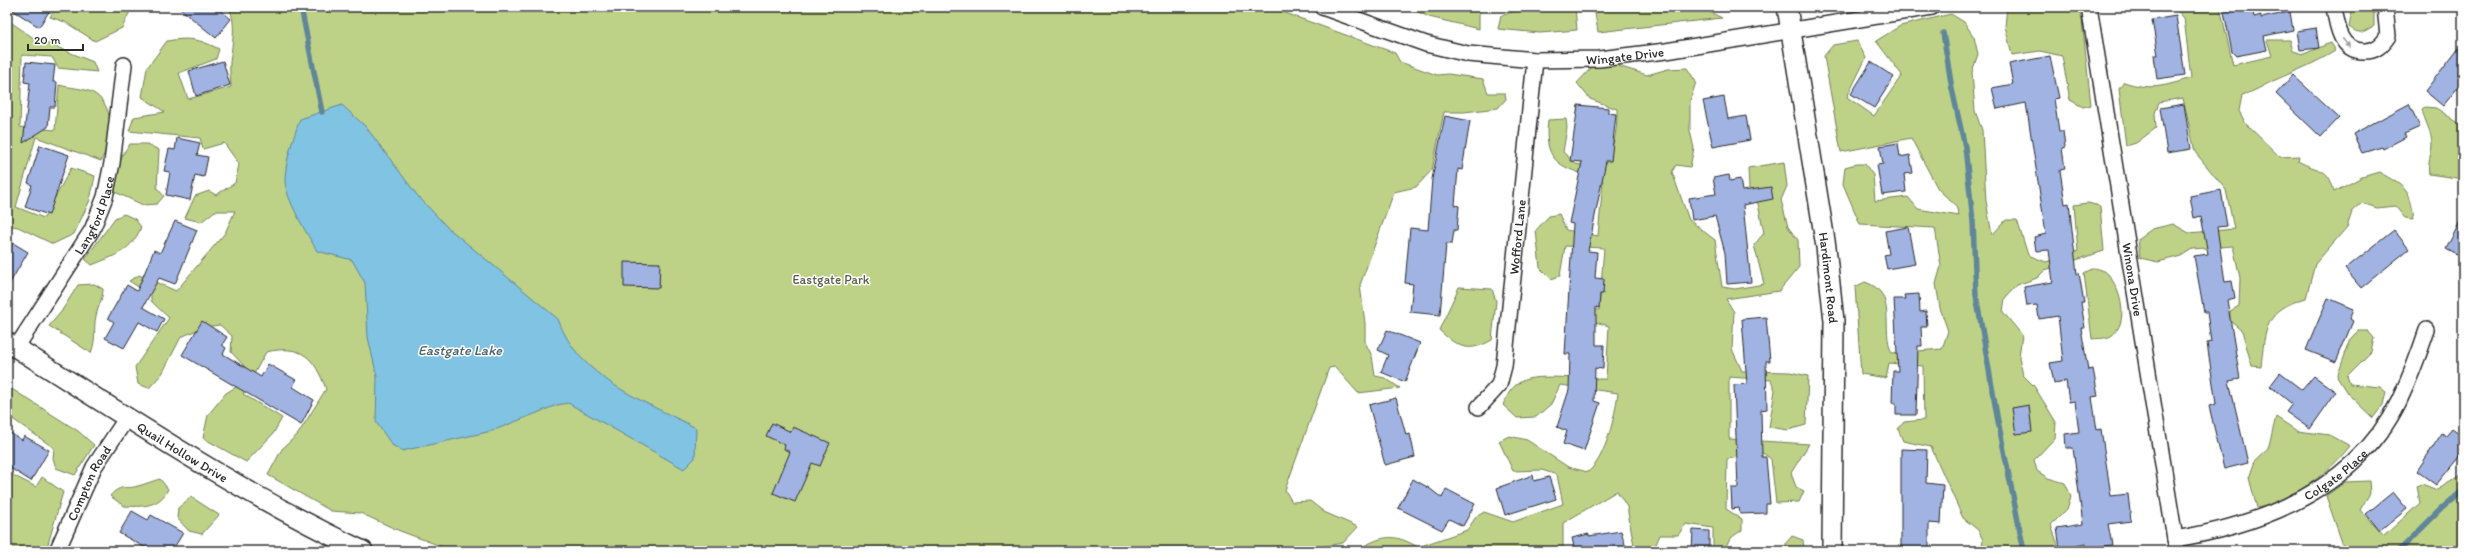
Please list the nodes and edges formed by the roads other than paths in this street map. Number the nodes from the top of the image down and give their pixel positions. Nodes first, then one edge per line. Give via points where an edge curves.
1 (1322, 7) edge
2 (1787, 7) edge
3 (1932, 7) edge
4 (2089, 7) edge
5 (2334, 7) edge
6 (2385, 7) edge
7 (1791, 31) junction
8 (1535, 60) junction
9 (124, 65) dead end
10 (2427, 330) dead end
11 (12, 345) edge
12 (1479, 407) dead end
13 (126, 419) junction
14 (2176, 545) edge
15 (57, 551) edge
16 (363, 551) edge
17 (1832, 551) edge

1 - 8 street, Wingate Drive via 1426,44 1468,54
2 - 7 street, Hardimont Road
3 - 7 street, Wingate Drive
4 - 14 street, Winona Drive
5 -> 6 street via 2342,39 2350,49 2360,51 2371,51 2379,47 2388,36
7 - 8 street, Wingate Drive via 1651,53
7 - 17 street, Hardimont Road via 1826,247 1834,321
8 - 12 street, Wofford Lane via 1504,366 1498,385
9 - 11 street, Langford Place via 112,163 105,197 92,230
10 - 14 street, Colgate Place via 2398,402 2367,448 2352,464 2303,498 2261,518
11 - 13 street, Quail Hollow Drive
13 - 15 street, Compton Road via 94,467
13 - 16 street, Quail Hollow Drive via 322,531

